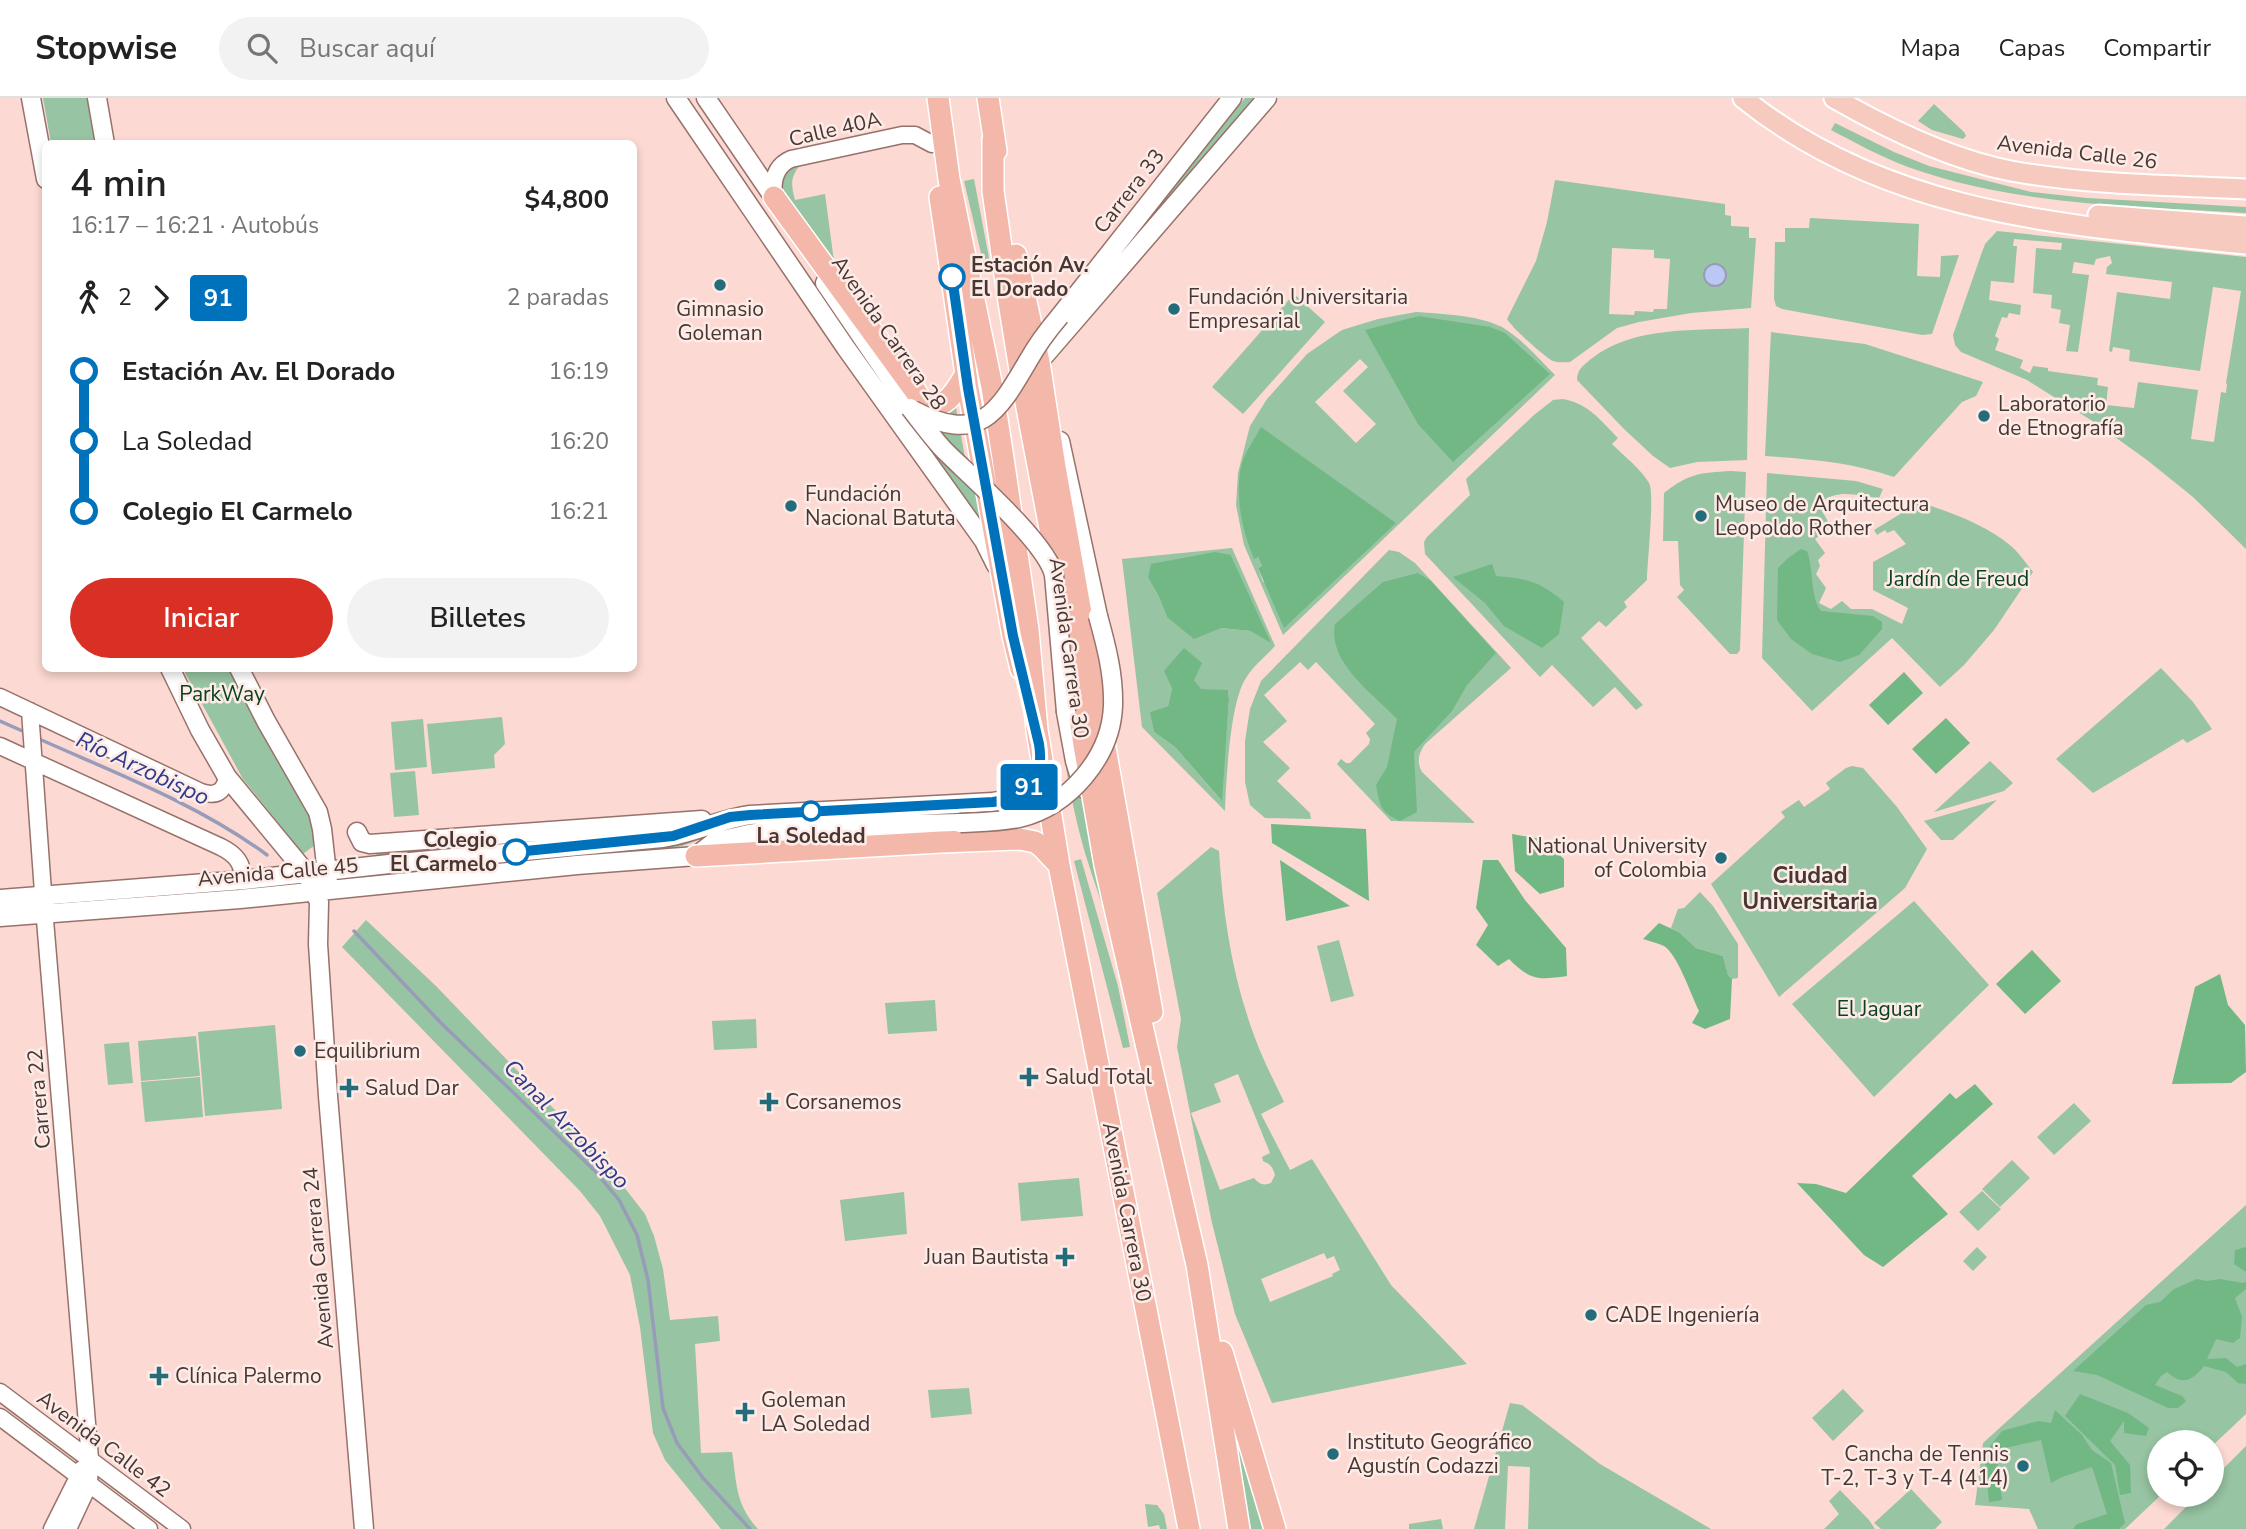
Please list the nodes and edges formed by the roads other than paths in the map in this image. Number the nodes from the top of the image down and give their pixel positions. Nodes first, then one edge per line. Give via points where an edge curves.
1 (32, 98) edge
2 (97, 98) edge
3 (676, 98) edge
4 (706, 98) edge
5 (925, 98) edge
6 (938, 98) edge
7 (988, 98) edge
8 (1232, 98) edge
9 (1267, 98) edge
10 (1743, 98) edge
11 (1834, 98) edge
12 (103, 140) edge
13 (993, 140) junction
14 (932, 144) junction
15 (42, 156) edge
16 (949, 179) junction
17 (2246, 189) edge
18 (774, 197) junction
19 (1978, 208) junction
20 (2246, 226) edge
21 (2246, 244) edge
22 (952, 276) junction
23 (1039, 362) junction
24 (966, 374) junction
25 (911, 408) junction
26 (1004, 584) junction
27 (1098, 615) joint
28 (172, 672) edge
29 (241, 672) edge
30 (0, 697) edge
31 (31, 727) junction
32 (1037, 730) junction
33 (0, 747) edge
34 (1041, 759) junction
35 (33, 762) junction
36 (226, 776) junction
37 (730, 817) junction
38 (357, 832) dead end
39 (474, 837) junction
40 (696, 856) junction
41 (450, 858) junction
42 (1059, 865) junction
43 (1105, 865) junction
44 (327, 872) junction
45 (307, 874) junction
46 (244, 880) junction
47 (322, 891) junction
48 (0, 899) edge
49 (44, 904) junction
50 (0, 917) edge
51 (1172, 1151) junction
52 (1198, 1269) junction
53 (0, 1392) edge
54 (0, 1417) edge
55 (90, 1459) junction
56 (84, 1480) junction
57 (52, 1529) edge
58 (68, 1529) edge
59 (149, 1529) edge
60 (182, 1529) edge
61 (364, 1529) edge
62 (1189, 1529) edge
63 (1239, 1529) edge
64 (1275, 1529) edge

1 - 15 main road
2 - 12 main road
3 - 26 main road, Avenida Carrera 28 via 984,541
4 - 18 main road, Avenida Carrera 28
5 - 14 highway, Avenida Carrera 30
6 - 16 highway, Avenida Carrera 30
7 - 13 highway, Avenida Carrera 30
8 - 25 main road, Carrera 33, bridge via 1039,342 998,408 986,418 966,423 946,423
9 - 23 main road, Carrera 33
10 - 19 main road via 1797,135 1860,167 1924,194
11 - 17 main road, Avenida Calle 26 via 1948,153 2010,170
13 - 23 highway, Avenida Carrera 30
13 - 43 highway, Avenida Carrera 30 via 993,191 1009,302 1064,602
14 - 18 street, Calle 40A via 915,135 902,135 787,160 775,175
14 - 22 highway, Avenida Carrera 30
16 - 22 highway
16 - 32 highway, Avenida Carrera 30 via 992,387 1028,630
18 - 24 highway via 919,399 929,406 948,401
18 - 25 main road, Avenida Carrera 28 via 821,277
19 - 20 main road
19 - 21 main road via 2067,225
22 - 24 highway, Avenida Carrera 30
23 - 27 main road, Avenida Carrera 30
23 - 51 highway, Avenida Carrera 30 via 1163,1076
24 - 26 highway, Avenida Carrera 30
25 - 43 main road, Avenida Carrera 28, bridge via 937,442 1049,560 1055,575 1066,712
26 - 32 highway, Avenida Carrera 30
27 - 40 main road, Avenida Calle 45, bridge via 1113,706 1107,735 1085,775 1050,805 1004,820 749,834 715,842
28 - 36 main road, Avenida Carrera 24
29 - 44 main road, Avenida Carrera 24 via 318,812
30 - 31 street
31 - 35 street, Carrera 22
31 - 36 street via 201,792 221,792
32 - 34 highway, Avenida Carrera 30
33 - 35 street
34 - 37 main road, Avenida Calle 45 via 1031,785 1007,800
34 - 42 highway, Avenida Carrera 30
35 - 46 street via 233,853
35 - 49 street, Carrera 22
36 - 45 main road, Avenida Carrera 24
37 - 39 main road
37 - 41 main road, Avenida Calle 45 via 673,836
38 - 39 main road via 368,844
39 - 41 main road
40 - 42 highway via 1020,839 1035,842
40 - 47 main road, Avenida Calle 45
41 - 44 main road, Avenida Calle 45
42 - 62 highway, Avenida Carrera 30
43 - 51 highway, Avenida Carrera 30
44 - 45 main road, Avenida Calle 45
44 - 47 main road, Avenida Carrera 24
45 - 46 main road, Avenida Calle 45
45 - 47 main road, Avenida Carrera 24
46 - 49 main road, Avenida Calle 45
47 - 49 main road, Avenida Calle 45
47 - 61 main road, Avenida Carrera 24 via 318,944
48 - 49 main road, Avenida Calle 45
49 - 50 main road, Avenida Calle 45
49 - 55 street, Carrera 22
51 - 52 highway, Avenida Carrera 30
52 - 63 highway, Avenida Carrera 30
52 - 64 highway, Avenida Carrera 30
53 - 55 street, Avenida Calle 42
54 - 56 street, Avenida Calle 42
55 - 56 street
55 - 60 street, Avenida Calle 42
56 - 57 street
56 - 58 street
56 - 59 street, Avenida Calle 42

